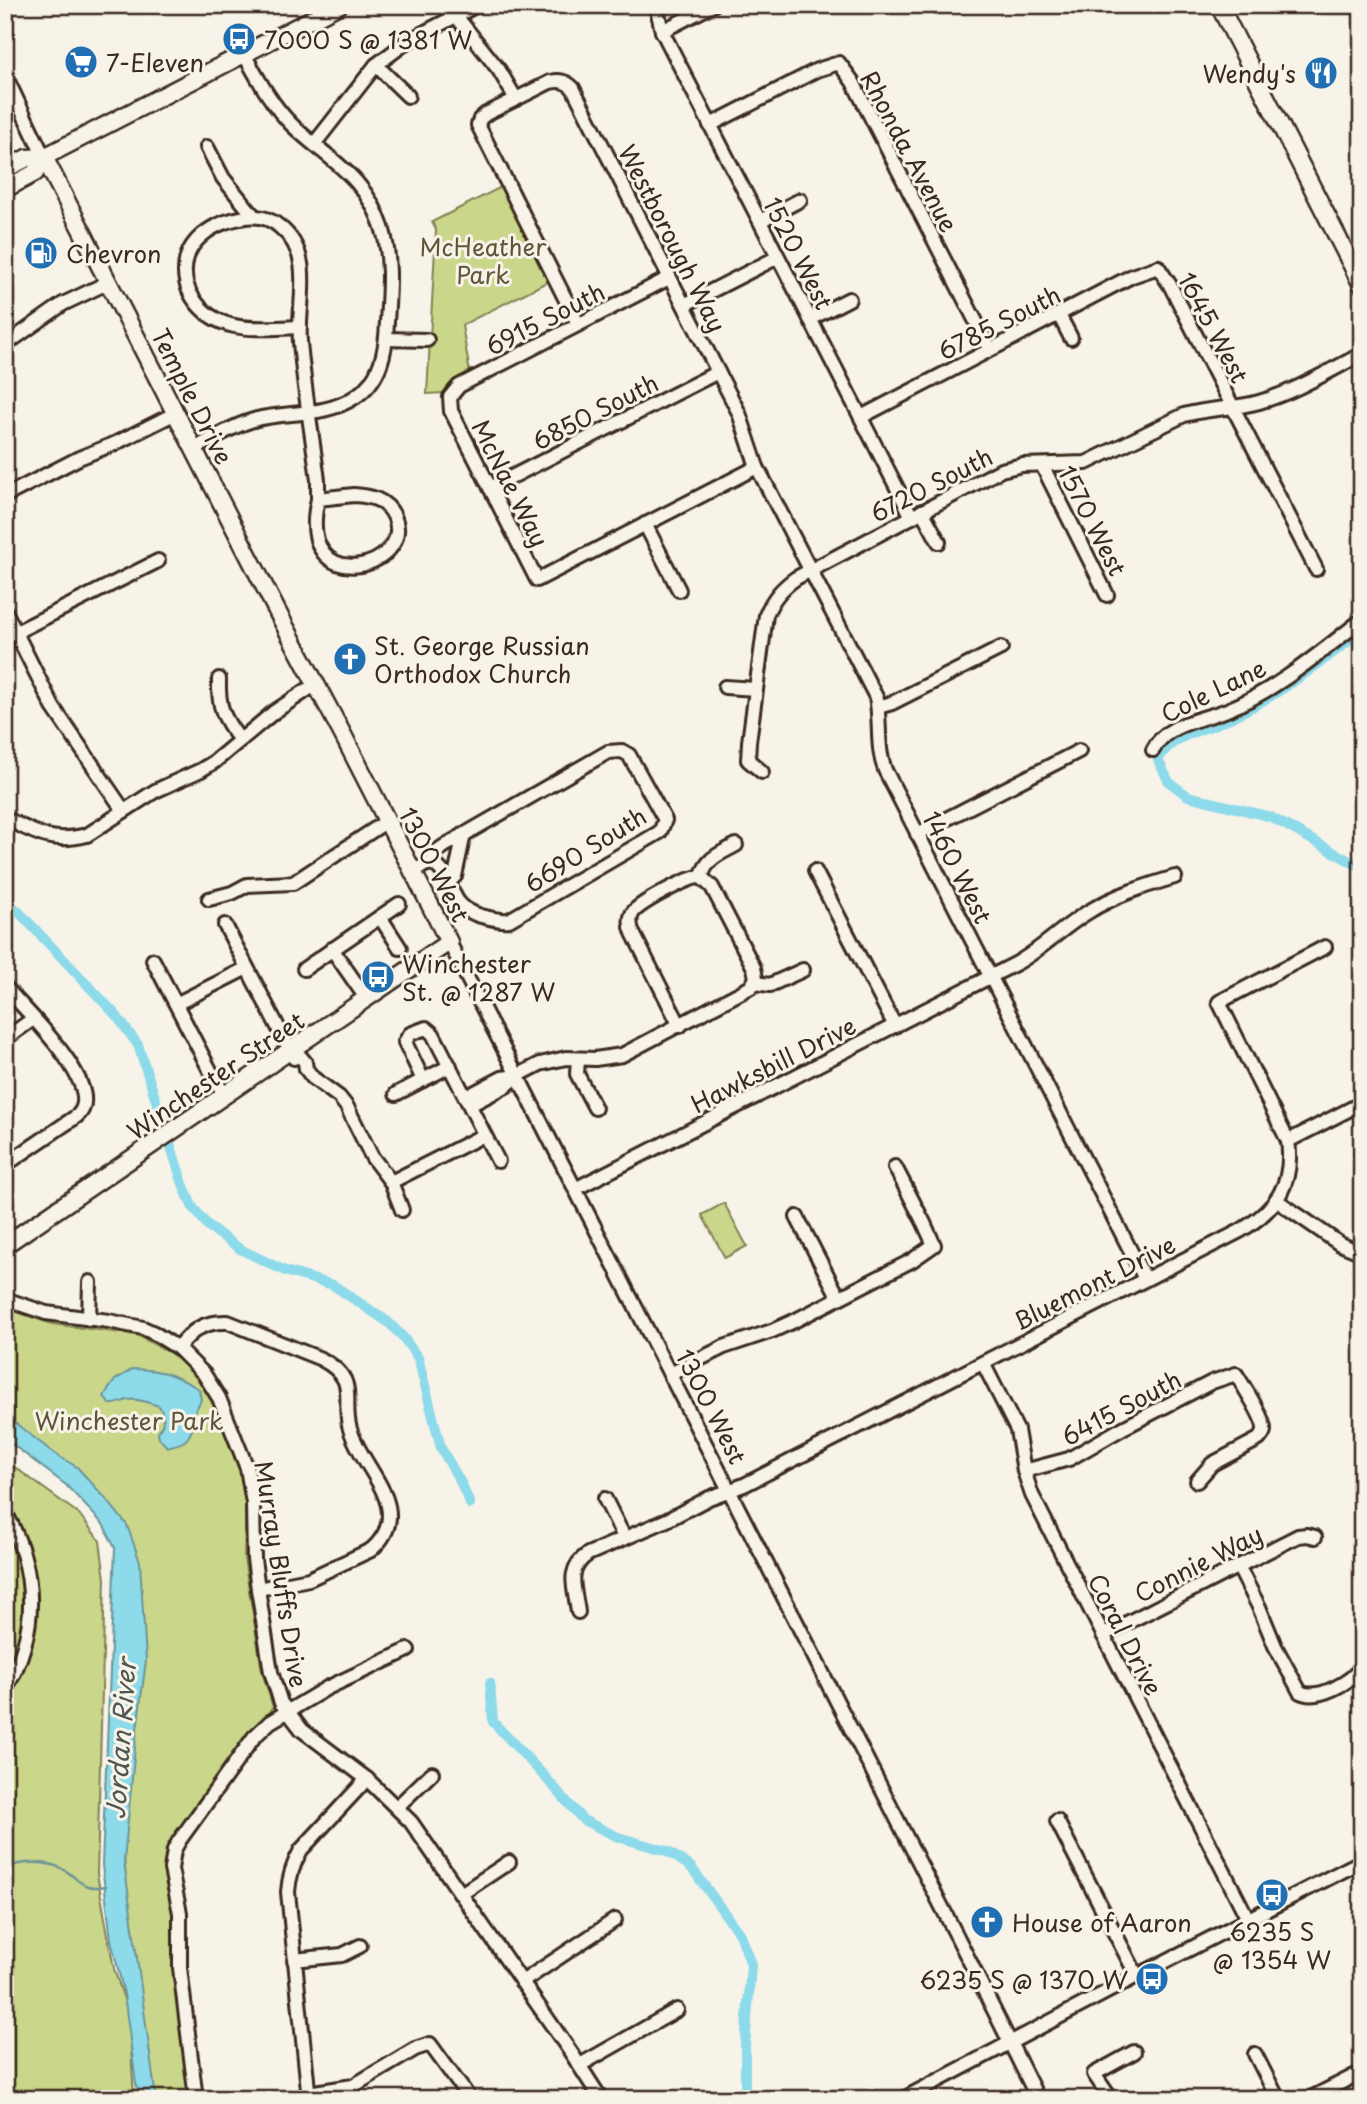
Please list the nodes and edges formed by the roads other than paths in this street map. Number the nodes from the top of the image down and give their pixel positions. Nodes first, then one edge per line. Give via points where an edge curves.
1 (10, 5) edge
2 (339, 5) edge
3 (477, 5) edge
4 (656, 5) edge
5 (713, 5) edge
6 (1219, 5) edge
7 (5, 9) edge
8 (456, 16) junction
9 (662, 31) junction
10 (244, 54) junction
11 (376, 65) junction
12 (5, 75) edge
13 (408, 96) dead end
14 (516, 99) junction
15 (710, 125) junction
16 (314, 143) junction
17 (207, 147) dead end
18 (44, 157) junction
19 (5, 169) edge
20 (5, 189) edge
21 (800, 200) dead end
22 (253, 215) junction
23 (760, 221) junction
24 (778, 257) junction
25 (1158, 267) joint
26 (669, 278) junction
27 (109, 282) junction
28 (1362, 285) edge
29 (849, 299) dead end
30 (684, 305) junction
31 (1059, 315) junction
32 (810, 319) junction
33 (578, 324) junction
34 (300, 327) junction
35 (1071, 338) dead end
36 (386, 339) junction
37 (427, 340) dead end
38 (5, 345) edge
39 (990, 349) junction
40 (1362, 354) edge
41 (718, 372) junction
42 (449, 404) joint
43 (1233, 407) junction
44 (176, 413) junction
45 (309, 413) junction
46 (860, 417) junction
47 (194, 449) junction
48 (1042, 464) junction
49 (757, 467) junction
50 (490, 488) junction
51 (5, 496) edge
52 (318, 499) junction
53 (917, 514) junction
54 (645, 524) junction
55 (939, 542) dead end
56 (158, 561) dead end
57 (810, 569) junction
58 (1316, 569) dead end
59 (679, 590) dead end
60 (1107, 595) dead end
61 (5, 611) edge
62 (1362, 620) edge
63 (16, 632) junction
64 (1001, 648) dead end
65 (219, 679) dead end
66 (316, 684) junction
67 (725, 687) dead end
68 (756, 689) junction
69 (878, 707) junction
70 (343, 735) joint
71 (240, 740) junction
72 (1153, 750) dead end
73 (1079, 751) dead end
74 (762, 772) dead end
75 (124, 811) junction
76 (5, 818) edge
77 (387, 821) junction
78 (464, 834) junction
79 (917, 834) junction
80 (736, 845) dead end
81 (430, 862) junction
82 (413, 871) junction
83 (815, 871) dead end
84 (701, 877) junction
85 (1175, 877) dead end
86 (449, 883) junction
87 (209, 899) dead end
88 (399, 904) dead end
89 (380, 917) junction
90 (225, 925) dead end
91 (449, 942) junction
92 (1325, 947) dead end
93 (400, 948) dead end
94 (332, 949) junction
95 (153, 960) dead end
96 (247, 968) junction
97 (303, 969) dead end
98 (803, 970) dead end
99 (990, 976) junction
100 (755, 983) junction
101 (5, 987) edge
102 (366, 998) junction
103 (176, 1004) junction
104 (33, 1019) junction
105 (680, 1026) junction
106 (895, 1026) junction
107 (5, 1039) edge
108 (291, 1051) junction
109 (578, 1059) junction
110 (450, 1066) junction
111 (517, 1076) junction
112 (423, 1080) junction
113 (396, 1094) dead end
114 (225, 1096) junction
115 (468, 1101) junction
116 (1362, 1103) edge
117 (594, 1108) dead end
118 (484, 1135) junction
119 (1288, 1141) junction
120 (498, 1161) dead end
121 (5, 1165) edge
122 (895, 1167) dead end
123 (391, 1182) junction
124 (575, 1189) junction
125 (1276, 1200) junction
126 (402, 1210) dead end
127 (797, 1217) dead end
128 (5, 1245) edge
129 (1362, 1252) edge
130 (1145, 1279) junction
131 (90, 1282) dead end
132 (839, 1298) junction
133 (5, 1299) edge
134 (89, 1319) junction
135 (178, 1348) junction
136 (983, 1363) junction
137 (670, 1374) junction
138 (1024, 1471) junction
139 (1198, 1481) dead end
140 (729, 1490) junction
141 (605, 1499) dead end
142 (5, 1512) edge
143 (1315, 1536) dead end
144 (624, 1537) junction
145 (1238, 1566) junction
146 (258, 1589) junction
147 (578, 1612) dead end
148 (1103, 1635) junction
149 (408, 1650) dead end
150 (1362, 1666) edge
151 (5, 1690) edge
152 (287, 1712) junction
153 (432, 1773) dead end
154 (367, 1779) junction
155 (397, 1807) junction
156 (1057, 1821) dead end
157 (1362, 1861) edge
158 (509, 1862) dead end
159 (461, 1894) junction
160 (1248, 1919) junction
161 (615, 1920) dead end
162 (359, 1946) dead end
163 (295, 1960) junction
164 (1137, 1976) junction
165 (522, 1982) junction
166 (677, 2010) dead end
167 (1010, 2043) junction
168 (1134, 2052) dead end
169 (1255, 2053) dead end
170 (580, 2065) junction
171 (1362, 2072) edge
172 (309, 2096) edge
173 (196, 2099) edge
174 (470, 2099) edge
175 (601, 2099) edge
176 (903, 2099) edge
177 (1038, 2099) edge
178 (1111, 2099) edge
179 (1278, 2099) edge
180 (1309, 2099) edge

1 - 7 street
2 - 10 main road
3 - 8 street
4 - 9 street, 1520 West
5 - 9 street
6 - 28 main road
8 - 11 street via 408,41
8 - 14 street
9 - 15 street, 1520 West
10 - 16 street via 278,110
10 - 18 main road
11 - 13 street
11 - 16 street
12 - 18 street, Temple Drive
14 - 26 street, Westborough Way via 551,82 562,81 573,88
14 - 33 street, Westborough Way via 480,119 478,125
15 - 23 street, 1520 West
15 - 39 street, Rhonda Avenue via 839,63 853,82
16 - 36 street via 352,177 382,226 389,267
17 - 22 street via 223,178
18 - 19 main road via 27,158
18 - 20 main road via 35,173
18 - 27 main road, Temple Drive
21 - 23 street
22 - 34 street via 279,226 299,251 303,277
22 - 34 street via 220,224 197,239 187,255 184,274 189,292 201,310 222,323
23 - 24 street, 1520 West
24 - 30 street
24 - 32 street, 1520 West
25 - 31 street, 6785 South
25 - 43 street, 1645 West
26 - 30 street, Westborough Way
26 - 33 street, 6915 South
27 - 38 street via 62,304
27 - 44 main road, Temple Drive
29 - 32 street
30 - 41 street, Westborough Way
31 - 35 street
31 - 39 street, 6785 South
32 - 46 street, 1520 West
33 - 42 street, 6915 South via 459,386
34 - 45 street
36 - 37 street
36 - 45 street via 380,368 366,388 340,405
39 - 46 street, 6785 South
40 - 43 street, 6720 South via 1277,396
41 - 49 street, Westborough Way via 744,424
41 - 50 street, 6850 South
42 - 50 street, McNae Way
43 - 48 street, 6720 South via 1184,415 1086,463
43 - 58 street, 1645 West
44 - 47 main road, Temple Drive
44 - 51 street
45 - 47 street via 248,422
45 - 52 street
46 - 53 street, 1520 West
47 - 66 main road, Temple Drive
48 - 53 street, 6720 South via 1001,471
48 - 60 street, 1570 West
49 - 54 street
49 - 57 street, 1460 West
50 - 54 street, McNae Way via 537,580
52 - 52 street via 318,543 338,565 365,564 386,553 396,540 394,514 373,496
53 - 55 street, 1520 West
53 - 57 street, 6720 South
54 - 59 street
56 - 63 street
57 - 68 street, 6720 South via 787,584 771,603
57 - 69 street, 1460 West
61 - 63 street
62 - 72 street, Cole Lane via 1256,696 1164,734
63 - 75 street via 53,707
64 - 69 street
65 - 71 street via 220,707
66 - 70 main road, Temple Drive
66 - 71 street
67 - 68 street
68 - 74 street, 6720 South via 748,760
69 - 79 street, 1460 West via 881,762
70 - 77 main road, 1300 West
71 - 75 street via 201,770
73 - 79 street
75 - 76 street via 87,835 64,839 52,839
77 - 82 main road, 1300 West
77 - 87 street via 293,883 247,885
78 - 81 street, 6690 South via 434,853
78 - 86 street via 455,876
78 - 86 street, 6690 South via 608,752 622,751 629,755 665,820 660,832 646,841 509,920 467,911
79 - 99 street, 1460 West
80 - 84 street via 710,860
81 - 82 street, 6690 South
81 - 86 street, 6690 South
82 - 91 main road, 1300 West
83 - 106 street
84 - 100 street via 710,883 754,968
84 - 105 street via 689,878 654,898 635,910 631,920 633,933
85 - 99 street, Hawksbill Drive via 1087,912 1036,952
88 - 89 street
89 - 93 street
89 - 94 street
90 - 96 street
91 - 102 main road, Winchester Street
91 - 111 street, 1300 West
92 - 119 street, Bluemont Drive via 1219,1002
94 - 97 street
94 - 102 street
95 - 103 street
96 - 103 street
96 - 108 street
98 - 100 street via 770,985
99 - 106 street, Hawksbill Drive
99 - 130 street, 1460 West
100 - 105 street
101 - 104 street
102 - 108 main road, Winchester Street
103 - 114 street
104 - 107 street
104 - 121 street via 77,1075 84,1095 82,1112
105 - 109 street via 622,1055
106 - 124 street, Hawksbill Drive
108 - 114 main road, Winchester Street
108 - 123 street via 302,1058 313,1078 347,1107 372,1157
109 - 111 street via 540,1064
109 - 117 street via 578,1074
110 - 112 street
110 - 112 street via 433,1034 422,1028 405,1042
110 - 115 street
111 - 115 street via 506,1086
111 - 124 street, 1300 West
112 - 113 street
114 - 128 main road, Winchester Street
115 - 118 street
116 - 119 street
118 - 120 street
118 - 123 street
119 - 125 street, Bluemont Drive via 1290,1165
122 - 132 street via 934,1245
123 - 126 street
124 - 137 street, 1300 West
125 - 129 street via 1340,1244
125 - 130 street, Bluemont Drive via 1247,1227
127 - 132 street
130 - 136 street, Bluemont Drive
131 - 134 street
132 - 137 street
133 - 134 street, Murray Bluffs Drive via 46,1313
134 - 135 street, Murray Bluffs Drive via 143,1328
135 - 146 street, Murray Bluffs Drive via 197,1364 211,1385 247,1468
135 - 146 street via 199,1326 228,1322 332,1365 347,1387 350,1430 388,1503 389,1524 372,1550 301,1581
136 - 138 street, Coral Drive via 1017,1430
136 - 140 street, Bluemont Drive
137 - 140 street, 1300 West
138 - 139 street, 6415 South via 1069,1459 1212,1382 1236,1374 1264,1425 1263,1434 1212,1464
138 - 148 street, Coral Drive
140 - 144 street, Bluemont Drive
140 - 167 street, 1300 West
141 - 144 street
142 - 151 street via 25,1554 31,1594 23,1651
143 - 145 street, Connie Way via 1298,1536
144 - 147 street, Bluemont Drive via 588,1554 575,1566
145 - 148 street, Connie Way
145 - 150 street via 1300,1692 1322,1693 1350,1679
146 - 152 street, Murray Bluffs Drive via 274,1684
148 - 160 street, Coral Drive
149 - 152 street
152 - 154 street, Murray Bluffs Drive via 302,1730
152 - 173 street via 254,1737 179,1842 172,1861
153 - 155 street
154 - 155 street, Murray Bluffs Drive
154 - 163 street via 294,1863 288,1892
155 - 159 street, Murray Bluffs Drive
156 - 164 street
157 - 160 street
158 - 159 street
159 - 165 street, Murray Bluffs Drive
160 - 164 street
161 - 165 street
162 - 163 street via 342,1955
163 - 172 street
164 - 167 street
165 - 170 street, Murray Bluffs Drive
166 - 170 street
167 - 176 street
167 - 177 street, 1300 West
168 - 178 street via 1094,2074
169 - 179 street
170 - 175 street, Murray Bluffs Drive
171 - 180 street
172 - 174 street via 353,2086 430,2044

